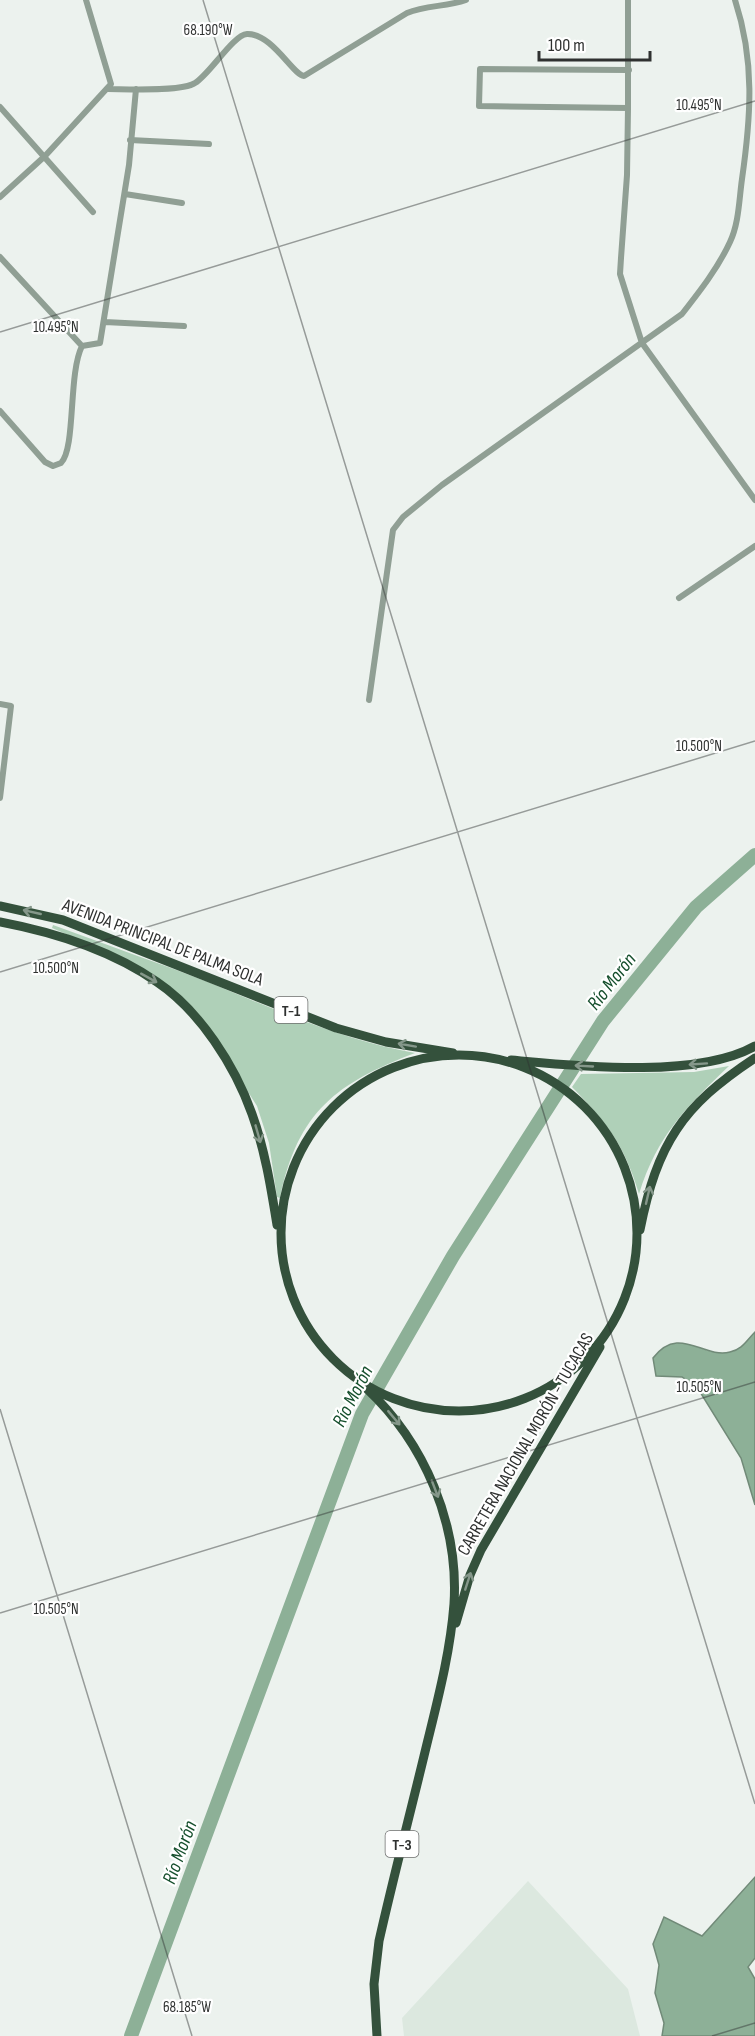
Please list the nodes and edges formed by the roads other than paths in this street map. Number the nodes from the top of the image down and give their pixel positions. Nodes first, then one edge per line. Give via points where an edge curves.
1 (86, 0) edge
2 (466, 0) edge
3 (628, 0) edge
4 (735, 0) edge
5 (629, 70) junction
6 (108, 89) junction
7 (136, 89) junction
8 (0, 107) edge
9 (628, 108) junction
10 (130, 140) junction
11 (209, 144) dead end
12 (45, 156) junction
13 (124, 194) junction
14 (0, 197) edge
15 (182, 203) dead end
16 (93, 212) dead end
17 (0, 256) edge
18 (105, 322) junction
19 (184, 326) dead end
20 (642, 343) junction
21 (82, 346) junction
22 (0, 411) edge
23 (755, 500) edge
24 (755, 546) edge
25 (679, 598) dead end
26 (369, 700) dead end
27 (0, 704) edge
28 (0, 798) edge
29 (0, 906) edge
30 (0, 923) edge
31 (755, 1046) edge
32 (486, 1058) junction
33 (755, 1058) edge
34 (636, 1253) junction
35 (282, 1256) junction
36 (614, 1320) junction
37 (381, 1398) junction
38 (447, 1654) junction
39 (377, 2036) edge

1 - 6 street via 106,63 111,84
2 - 7 street via 424,6 407,13 304,76 282,53 249,34 235,39 195,83
3 - 5 street
4 - 20 street via 749,40 752,65 748,132 731,240 702,290 682,314
5 - 9 street
5 - 9 street via 480,69 479,106
6 - 7 street
6 - 12 street
7 - 10 street
8 - 12 street
9 - 20 street via 620,274
10 - 11 street
10 - 13 street
12 - 14 street
12 - 16 street
13 - 15 street
13 - 18 street
17 - 21 street
18 - 19 street
18 - 21 street via 100,344
20 - 23 street
20 - 26 street via 442,485 393,530
21 - 22 street via 72,387 67,454 61,463 53,466 45,462
24 - 25 street
27 - 28 street via 11,706
32 -> 29 highway, AVENIDA PRINCIPAL DE PALMA SOLA / T-1 via 358,1035 63,920
30 -> 35 highway, AVENIDA PRINCIPAL DE PALMA SOLA / T-1 via 53,934 121,963 156,982 195,1019 230,1067 252,1113 267,1167
31 -> 32 highway, T-1 via 715,1062 616,1066
32 - 34 highway, T-1 via 545,1078 586,1109 604,1131 625,1169 635,1210
32 - 35 highway, T-1 via 443,1057 401,1066 362,1084 329,1112 304,1146 292,1172 282,1214
34 -> 33 highway, T-1 via 650,1185 670,1139 709,1091
34 - 36 highway, T-1 via 630,1281
35 - 37 highway, T-1 via 292,1298 305,1323 326,1352
36 - 37 highway, T-1 via 572,1369 516,1401 474,1410 446,1410
38 -> 36 highway, CARRETERA NACIONAL MORÓN - TUCACAS / T-3 via 481,1550
37 -> 38 highway, CARRETERA NACIONAL MORÓN - TUCACAS / T-3 via 419,1453 443,1514 452,1556 454,1592
38 - 39 highway, CARRETERA NACIONAL MORÓN - TUCACAS / T-3 via 379,1941 374,1984

